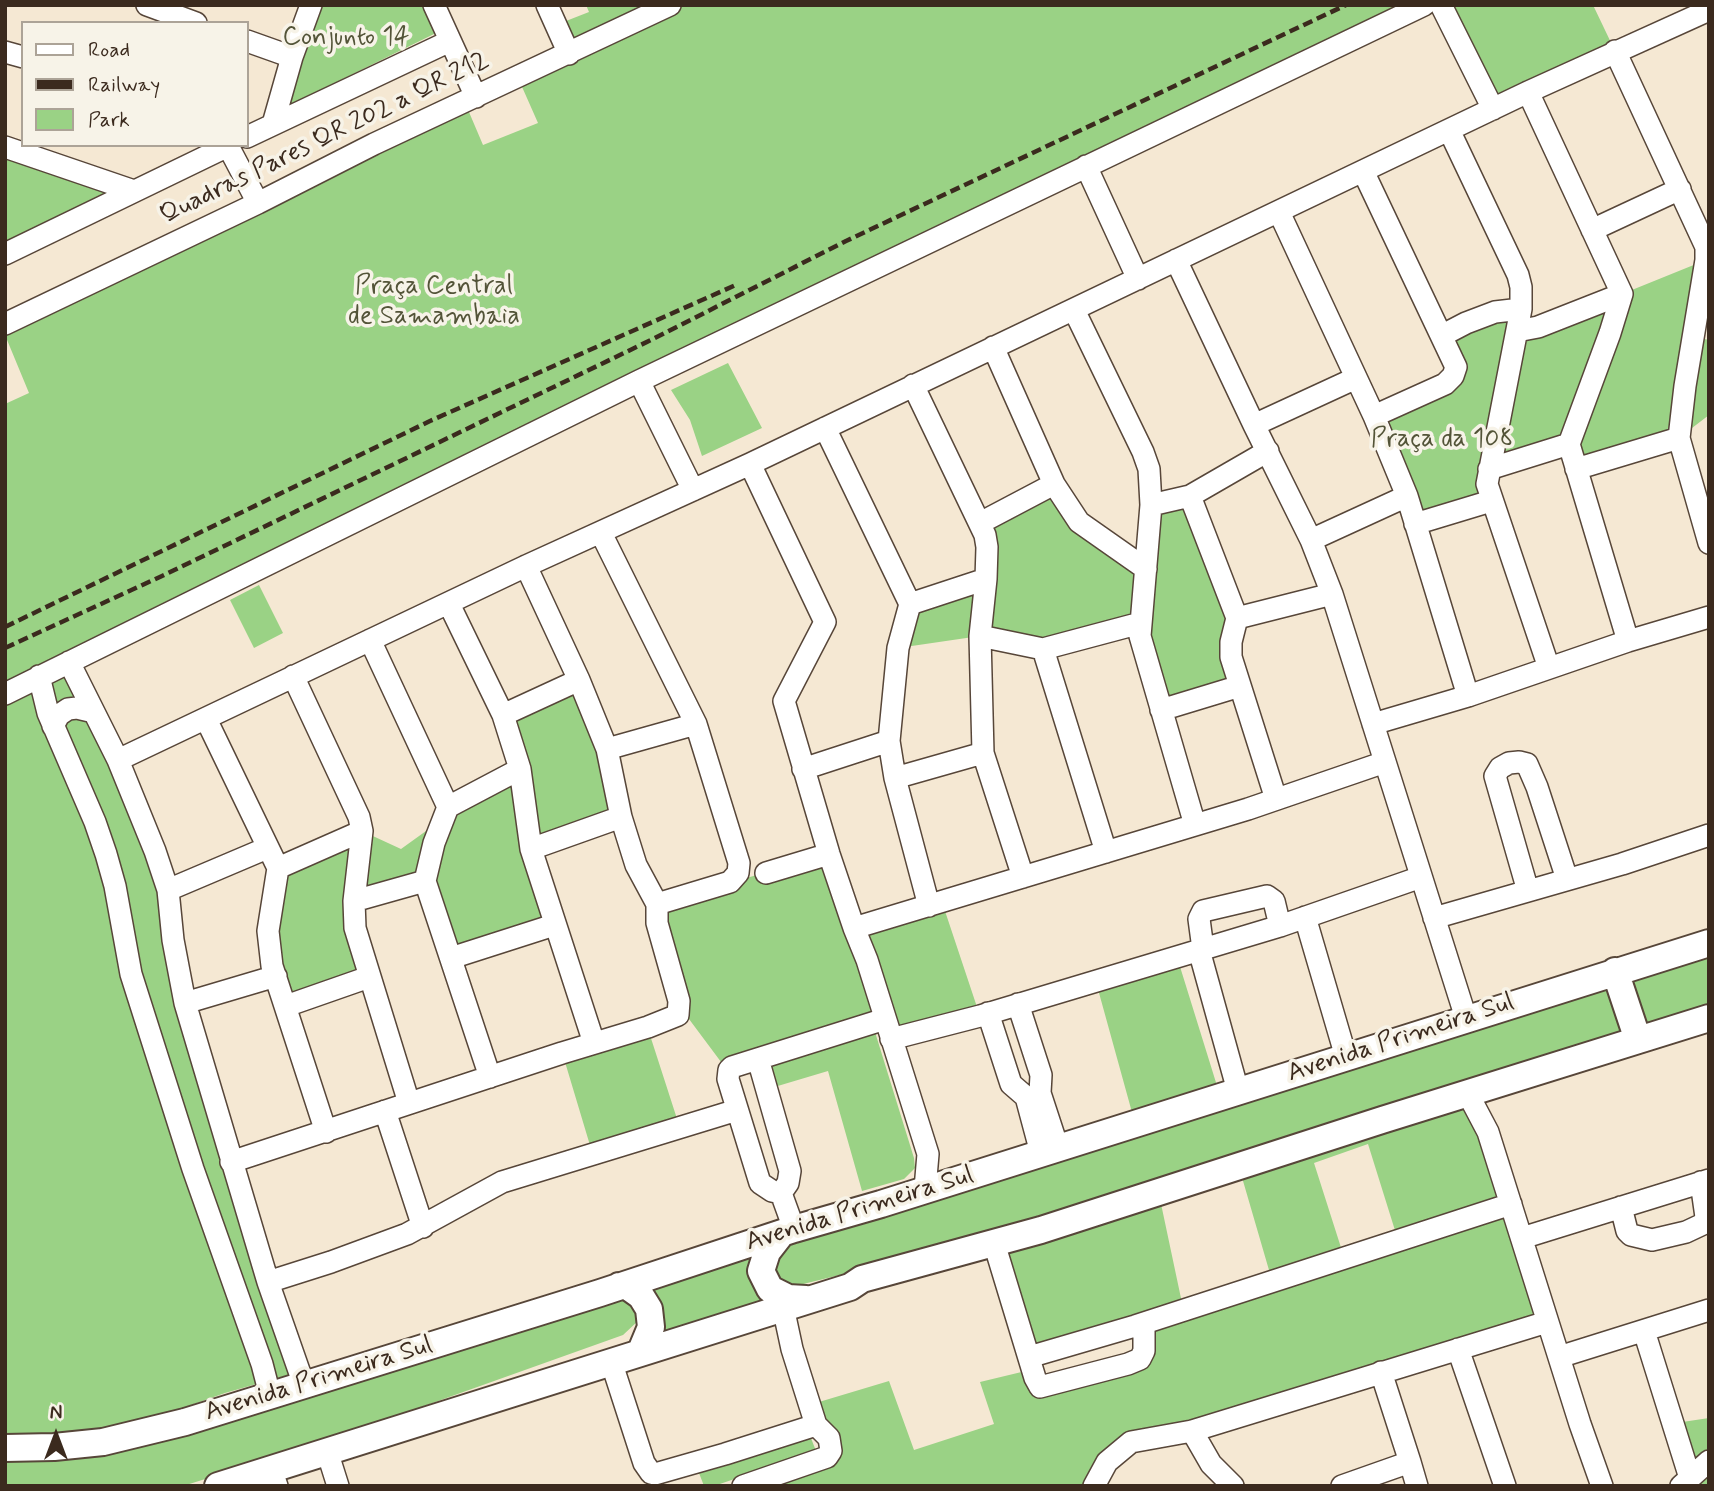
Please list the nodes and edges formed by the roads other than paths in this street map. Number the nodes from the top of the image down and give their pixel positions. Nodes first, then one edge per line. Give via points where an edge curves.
1 (147, 5) edge
2 (311, 5) edge
3 (434, 5) edge
4 (547, 5) edge
5 (1424, 5) edge
6 (1441, 5) edge
7 (664, 7) edge
8 (1709, 10) edge
9 (191, 21) edge
10 (248, 41) edge
11 (450, 41) junction
12 (1615, 51) junction
13 (569, 54) junction
14 (292, 57) junction
15 (1528, 92) junction
16 (477, 97) junction
17 (1493, 109) junction
18 (272, 124) junction
19 (1449, 130) junction
20 (248, 136) edge
21 (5, 147) edge
22 (227, 147) edge
23 (237, 147) edge
24 (1086, 166) junction
25 (1363, 171) junction
26 (1680, 189) junction
27 (134, 191) junction
28 (258, 203) junction
29 (1279, 212) junction
30 (1592, 230) junction
31 (1707, 246) edge
32 (5, 254) edge
33 (1176, 260) junction
34 (1138, 279) junction
35 (1622, 294) junction
36 (1521, 309) junction
37 (1074, 310) junction
38 (5, 324) edge
39 (1517, 331) junction
40 (1443, 335) junction
41 (1702, 338) edge
42 (993, 347) junction
43 (1356, 377) junction
44 (639, 380) junction
45 (913, 385) junction
46 (1374, 416) junction
47 (1254, 425) junction
48 (825, 428) junction
49 (1679, 438) junction
50 (1569, 444) junction
51 (1268, 451) junction
52 (750, 464) junction
53 (1489, 469) junction
54 (1576, 469) junction
55 (1054, 484) junction
56 (693, 490) junction
57 (1190, 496) junction
58 (1407, 496) junction
59 (1491, 501) junction
60 (1151, 505) junction
61 (980, 523) junction
62 (1415, 524) junction
63 (601, 533) junction
64 (1311, 540) junction
65 (1709, 543) edge
66 (526, 566) junction
67 (1146, 569) junction
68 (986, 579) junction
69 (1332, 594) junction
70 (449, 604) junction
71 (910, 604) junction
72 (1709, 617) edge
73 (1237, 618) junction
74 (1139, 625) junction
75 (980, 636) junction
76 (370, 640) junction
77 (1628, 641) junction
78 (1043, 649) junction
79 (69, 662) junction
80 (1549, 668) junction
81 (39, 676) junction
82 (293, 676) junction
83 (579, 680) junction
84 (1240, 686) junction
85 (5, 694) edge
86 (1468, 696) junction
87 (1161, 710) junction
88 (94, 712) junction
89 (503, 715) junction
90 (206, 719) junction
91 (696, 724) junction
92 (1373, 724) junction
93 (53, 726) junction
94 (889, 741) junction
95 (607, 749) junction
96 (983, 752) junction
97 (118, 760) junction
98 (1384, 762) junction
99 (520, 769) junction
100 (803, 769) junction
101 (895, 778) junction
102 (1276, 799) junction
103 (448, 807) junction
104 (621, 817) junction
105 (1195, 825) junction
106 (362, 831) junction
107 (1709, 835) edge
108 (267, 848) junction
109 (531, 849) junction
110 (1106, 852) junction
111 (830, 854) junction
112 (278, 868) junction
113 (766, 873) dead end
114 (1023, 877) junction
115 (1421, 877) junction
116 (1567, 880) junction
117 (425, 881) junction
118 (168, 890) junction
119 (1528, 891) junction
120 (354, 901) junction
121 (657, 904) junction
122 (929, 906) junction
123 (1305, 917) junction
124 (1434, 918) junction
125 (554, 925) junction
126 (1280, 926) junction
127 (854, 928) junction
128 (1709, 943) edge
129 (1201, 950) junction
130 (451, 958) junction
131 (1615, 971) junction
132 (276, 976) junction
133 (369, 977) junction
134 (185, 1003) junction
135 (1018, 1004) junction
136 (285, 1006) junction
137 (988, 1013) junction
138 (1466, 1018) junction
139 (1709, 1018) edge
140 (888, 1029) junction
141 (1638, 1040) junction
142 (594, 1043) junction
143 (1346, 1057) junction
144 (758, 1059) junction
145 (490, 1077) junction
146 (1238, 1091) junction
147 (1475, 1092) junction
148 (1033, 1095) junction
149 (409, 1103) junction
150 (737, 1110) junction
151 (385, 1111) junction
152 (326, 1132) junction
153 (1049, 1150) junction
154 (928, 1154) junction
155 (231, 1161) junction
156 (960, 1179) junction
157 (1705, 1181) edge
158 (925, 1189) junction
159 (781, 1193) junction
160 (1511, 1203) junction
161 (1621, 1207) junction
162 (423, 1227) junction
163 (788, 1231) junction
164 (1522, 1238) junction
165 (994, 1242) junction
166 (268, 1282) junction
167 (619, 1286) junction
168 (794, 1303) junction
169 (1709, 1310) edge
170 (1547, 1322) junction
171 (1144, 1323) junction
172 (1644, 1331) junction
173 (1458, 1349) junction
174 (641, 1351) junction
175 (1029, 1357) junction
176 (1559, 1357) junction
177 (611, 1361) junction
178 (1381, 1372) junction
179 (304, 1385) junction
180 (270, 1395) junction
181 (816, 1425) junction
182 (1192, 1431) junction
183 (5, 1448) edge
184 (327, 1451) junction
185 (1709, 1461) edge
186 (1410, 1462) junction
187 (686, 1476) edge
188 (274, 1477) edge
189 (1686, 1482) edge
190 (218, 1486) edge
191 (338, 1486) edge
192 (743, 1486) edge
193 (1094, 1486) edge
194 (1233, 1486) edge
195 (1342, 1486) edge
196 (1417, 1486) edge
197 (1504, 1486) edge
198 (1602, 1486) edge

1 - 9 street
2 - 14 street
3 - 11 street
4 - 13 street
5 - 24 street
6 - 17 street
7 - 13 street, Quadras Pares QR 202 a QR 212
8 - 12 street
10 - 14 street
11 - 16 street
11 - 18 street
12 - 15 street
12 - 26 street
13 - 16 street, Quadras Pares QR 202 a QR 212
14 - 18 street
15 - 17 street
15 - 30 street
16 - 28 street, Quadras Pares QR 202 a QR 212
17 - 19 street
18 - 20 street
19 - 25 street
19 - 36 street via 1518,275
21 - 27 street
22 - 27 street
23 - 28 street
24 - 34 street
24 - 44 street
25 - 29 street
25 - 40 street
26 - 30 street
26 - 31 street
27 - 32 street
28 - 38 street, Quadras Pares QR 202 a QR 212
29 - 33 street
29 - 43 street
30 - 35 street
31 - 41 street
33 - 34 street
33 - 47 street
34 - 37 street
35 - 39 street
35 - 50 street
36 - 39 street
36 - 40 street via 1495,312
37 - 42 street
37 - 60 street via 1143,452
39 - 53 street
40 - 46 street via 1456,367 1449,381
41 - 49 street via 1685,386
42 - 45 street
42 - 55 street
43 - 46 street
43 - 47 street
44 - 56 street
44 - 79 street
45 - 48 street
45 - 61 street
46 - 58 street
47 - 51 street
48 - 52 street
48 - 71 street
49 - 54 street
49 - 65 street
50 - 53 street
50 - 54 street
51 - 57 street
51 - 64 street
52 - 56 street
52 - 100 street via 825,622 784,701
53 - 59 street
54 - 77 street
55 - 61 street
55 - 67 street via 1079,522
56 - 63 street
57 - 60 street
57 - 73 street
58 - 62 street
58 - 64 street
59 - 62 street
59 - 80 street
60 - 67 street
61 - 68 street via 987,547
62 - 86 street
63 - 66 street
63 - 91 street
64 - 69 street
66 - 70 street
66 - 83 street
67 - 74 street
68 - 71 street
68 - 75 street
69 - 73 street
69 - 92 street
70 - 76 street
70 - 89 street
71 - 94 street via 898,648
72 - 77 street
73 - 84 street via 1230,650
74 - 78 street
74 - 87 street
75 - 78 street
75 - 96 street
76 - 82 street
76 - 103 street
77 - 80 street
78 - 110 street
79 - 81 street
79 - 88 street
80 - 86 street
81 - 85 street
81 - 93 street
82 - 90 street
82 - 106 street via 355,804
83 - 89 street
83 - 95 street
84 - 87 street
84 - 102 street
86 - 92 street
87 - 105 street
88 - 93 street via 68,709
88 - 97 street
89 - 99 street
90 - 97 street
90 - 108 street
91 - 95 street
91 - 121 street via 734,844 738,873 730,882
92 - 98 street
93 - 180 street via 106,854 131,974
94 - 100 street
94 - 101 street
95 - 104 street
96 - 101 street
96 - 114 street
97 - 118 street
98 - 102 street
98 - 115 street
99 - 103 street
99 - 109 street
100 - 111 street
101 - 122 street
102 - 105 street
103 - 117 street
104 - 109 street
104 - 121 street via 636,865
105 - 110 street
106 - 112 street
106 - 120 street
107 - 116 street
108 - 112 street
108 - 118 street
109 - 125 street
110 - 114 street
111 - 113 street
111 - 127 street
112 - 132 street via 268,931
114 - 122 street
115 - 123 street
115 - 124 street
116 - 119 street
116 - 119 street via 1527,764 1509,763 1495,776
117 - 120 street
117 - 130 street
118 - 134 street
119 - 124 street
120 - 133 street via 355,928
121 - 142 street via 657,923 679,1001 678,1015
122 - 127 street
123 - 126 street
123 - 143 street
124 - 138 street
125 - 130 street
125 - 142 street
126 - 129 street
126 - 129 street via 1274,901 1267,896 1203,911 1199,919
127 - 140 street
128 - 131 main road, Avenida Primeira Sul
129 - 135 street
129 - 146 street
130 - 145 street
131 - 138 main road, Avenida Primeira Sul
131 - 141 main road
132 - 134 street
132 - 136 street
133 - 136 street
133 - 149 street
134 - 155 street
135 - 137 street
135 - 148 street via 1041,1075
136 - 152 street
137 - 140 street
137 - 148 street via 1011,1084
138 - 143 main road, Avenida Primeira Sul
139 - 141 main road
140 - 144 street
140 - 154 street
141 - 147 main road
142 - 145 street
143 - 146 main road, Avenida Primeira Sul
144 - 150 street via 728,1072
144 - 159 street via 790,1171
145 - 149 street
146 - 153 main road, Avenida Primeira Sul
147 - 160 street
147 - 165 main road
148 - 153 street
149 - 151 street
150 - 159 street via 760,1184
150 - 162 street via 502,1182
151 - 152 street
151 - 162 street
152 - 155 street
153 - 156 main road, Avenida Primeira Sul
154 - 156 street
154 - 158 street
155 - 166 street
156 - 158 main road, Avenida Primeira Sul
157 - 161 street
157 - 161 street via 1706,1217 1686,1232 1652,1240 1631,1235
158 - 163 main road, Avenida Primeira Sul
159 - 163 street
160 - 164 street
160 - 171 street
161 - 164 street
162 - 166 street
163 - 167 main road, Avenida Primeira Sul
163 - 168 main road via 765,1254 761,1271 770,1289
164 - 170 street
165 - 168 main road
165 - 175 street
166 - 179 street
167 - 174 main road via 634,1290 649,1308 651,1327
167 - 179 main road, Avenida Primeira Sul
168 - 174 main road
168 - 181 street via 792,1349
169 - 172 street
170 - 173 street
170 - 176 street
171 - 175 street
171 - 175 street via 1143,1355 1128,1364 1041,1388
172 - 176 street
172 - 189 street
173 - 178 street
173 - 197 street
174 - 177 main road
176 - 198 street
177 - 184 main road
177 - 187 street via 646,1468 655,1474
178 - 182 street
178 - 186 street
179 - 180 main road, Avenida Primeira Sul
180 - 183 main road, Avenida Primeira Sul via 103,1442
181 - 187 street
181 - 192 street via 829,1438 827,1457
182 - 193 street via 1131,1442 1107,1462
182 - 194 street via 1211,1464
184 - 188 main road
184 - 191 street
185 - 189 street
186 - 195 street
186 - 196 street
188 - 190 main road

